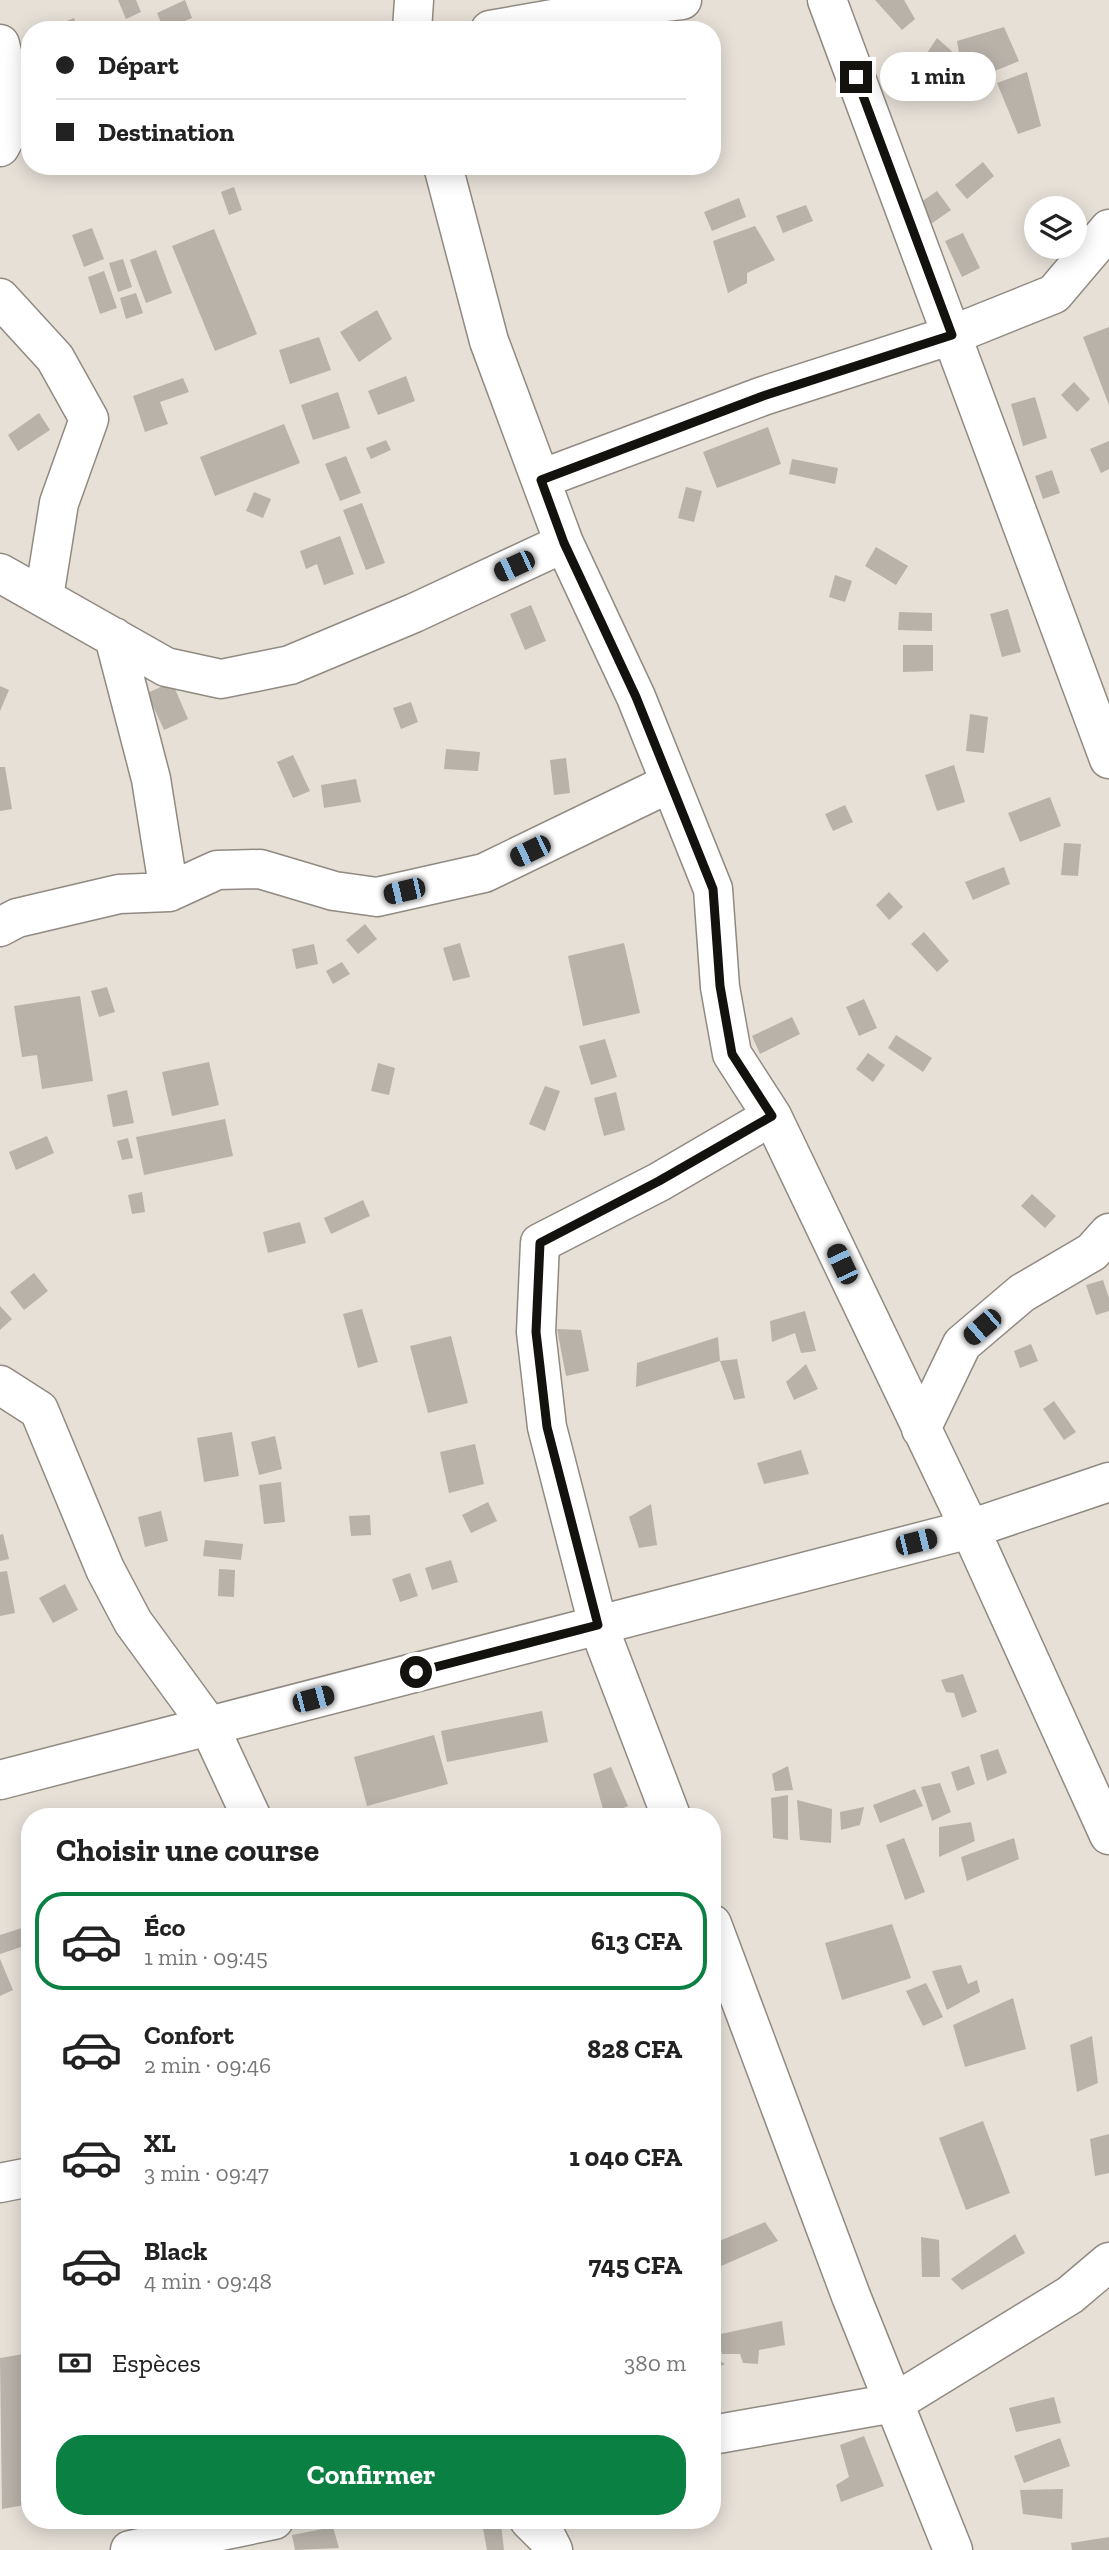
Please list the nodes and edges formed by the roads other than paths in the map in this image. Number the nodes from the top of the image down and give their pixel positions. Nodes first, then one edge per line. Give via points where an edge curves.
1 (414, 0) edge
2 (682, 0) edge
3 (827, 0) edge
4 (413, 21) edge
5 (541, 21) edge
6 (0, 44) edge
7 (0, 146) edge
8 (445, 175) edge
9 (1109, 229) edge
10 (0, 298) edge
11 (952, 335) junction
12 (541, 480) junction
13 (564, 543) junction
14 (0, 573) edge
15 (44, 597) junction
16 (114, 637) junction
17 (1109, 759) edge
18 (670, 783) junction
19 (169, 892) junction
20 (0, 927) edge
21 (772, 1116) junction
22 (1109, 1233) edge
23 (0, 1385) edge
24 (921, 1429) junction
25 (1109, 1482) edge
26 (970, 1529) junction
27 (598, 1625) junction
28 (209, 1726) junction
29 (0, 1780) edge
30 (247, 1808) edge
31 (668, 1808) edge
32 (1109, 1835) edge
33 (721, 1948) edge
34 (21, 2179) edge
35 (0, 2183) edge
36 (1109, 2262) edge
37 (894, 2403) junction
38 (721, 2433) edge
39 (231, 2529) edge
40 (538, 2529) edge
41 (130, 2550) edge
42 (553, 2550) edge
43 (953, 2550) edge

1 - 4 street
2 - 5 street
3 - 11 street
6 - 7 street via 17,115
8 - 12 street via 489,341
9 - 11 street via 1054,294
10 - 15 street via 55,358 89,419 59,503
11 - 12 street via 763,396
11 - 17 street
12 - 13 street
13 - 16 street via 290,666 221,679 166,667
13 - 18 street via 636,697
14 - 15 street
15 - 16 street
16 - 19 street via 151,779
18 - 19 street via 484,873 377,897 334,891 260,869 217,870
18 - 21 street via 713,889 720,986 732,1054
19 - 20 street via 120,894 17,918
21 - 24 street
21 - 27 street via 540,1243 536,1332 547,1427
22 - 24 street via 1092,1252 1022,1293 962,1345
23 - 28 street via 39,1410 105,1569 133,1622
24 - 26 street
25 - 26 street
26 - 27 street
26 - 32 street
27 - 28 street
27 - 31 street
28 - 29 street
28 - 30 street
33 - 37 street
34 - 35 street
36 - 37 street via 1070,2295
37 - 38 street
37 - 43 street
39 - 41 street
40 - 42 street

